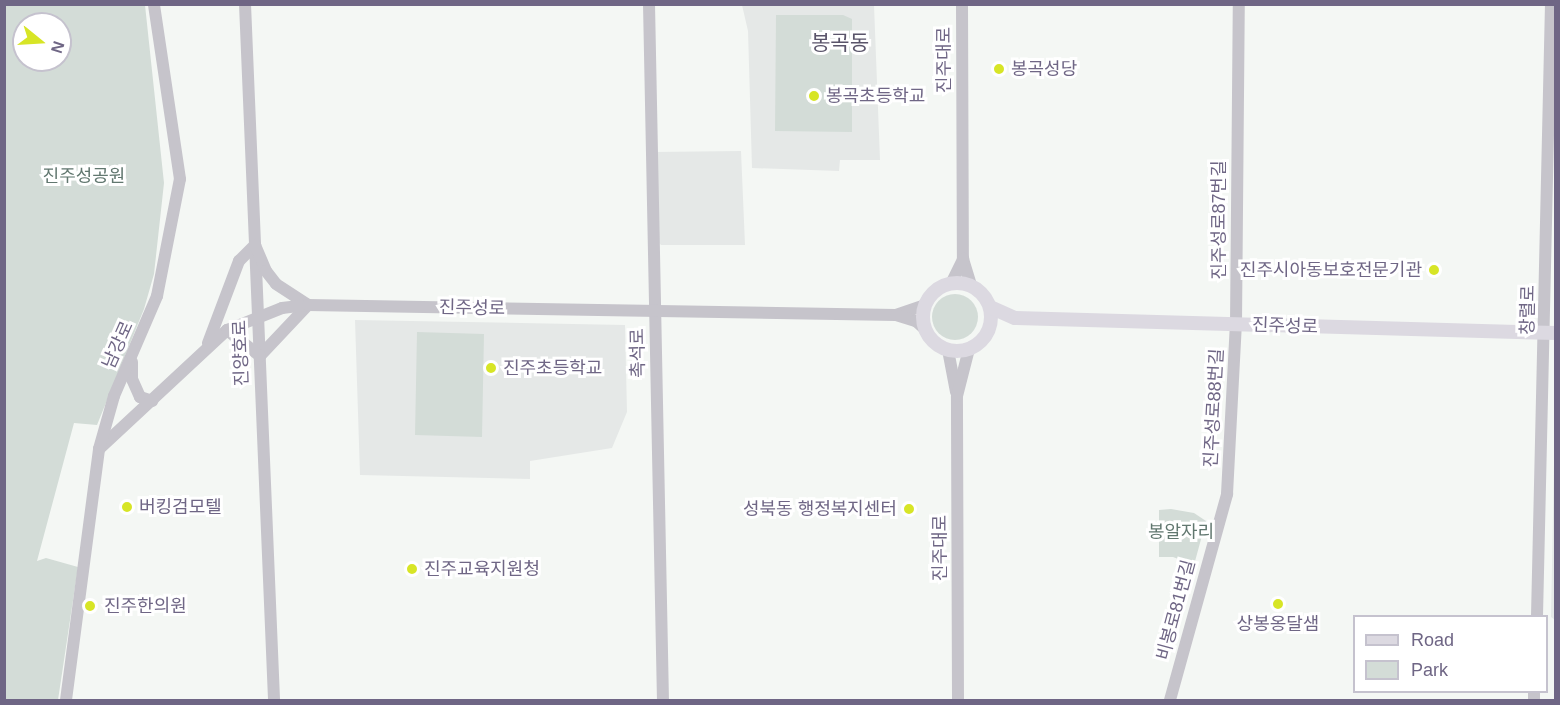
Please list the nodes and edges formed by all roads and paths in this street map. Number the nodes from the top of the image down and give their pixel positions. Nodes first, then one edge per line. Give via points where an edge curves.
1 (154, 4) edge
2 (245, 4) edge
3 (649, 4) edge
4 (962, 4) edge
5 (1239, 4) edge
6 (1551, 4) edge
7 (255, 245) junction
8 (963, 259) junction
9 (951, 284) junction
10 (971, 286) junction
11 (308, 305) junction
12 (926, 305) junction
13 (990, 307) junction
14 (655, 311) junction
15 (258, 315) junction
16 (896, 315) junction
17 (1015, 318) junction
18 (1236, 324) junction
19 (990, 327) junction
20 (926, 329) junction
21 (227, 330) junction
22 (1551, 333) edge
23 (204, 349) junction
24 (969, 349) junction
25 (948, 350) junction
26 (260, 356) junction
27 (132, 358) junction
28 (957, 396) junction
29 (152, 401) junction
30 (99, 449) junction
31 (1227, 494) joint
32 (1537, 615) edge
33 (66, 700) edge
34 (274, 700) edge
35 (663, 700) edge
36 (958, 700) edge
37 (1170, 700) edge

1 - 27 street, 남강로 via 180,179 157,296
2 - 7 street, 진양호로
3 - 14 street, 촉석로
4 - 8 street, 진주대로
5 - 18 street, 진주성로87번길
6 - 22 street, 창렬로
7 - 11 street via 276,284
7 - 15 street, 진양호로
7 - 23 street via 239,261
8 - 9 street, 진주대로
8 - 10 street, 진주대로
9 - 10 main road
9 - 12 main road via 935,291
10 - 13 main road
11 - 14 street, 진주성로
11 - 15 street, 진주성로
11 - 26 street
12 - 16 street
12 - 20 main road
13 - 17 main road
13 - 19 main road
14 - 16 street, 진주성로
14 - 35 street, 촉석로
15 - 21 street, 진주성로
15 - 26 street, 진양호로
16 - 20 street via 916,321
17 - 18 main road, 진주성로
17 - 19 main road
18 - 22 main road, 진주성로
18 - 31 street, 진주성로88번길
19 - 24 main road via 981,341
20 - 25 main road
21 - 23 street, 진주성로
21 - 26 street
22 - 32 street, 창렬로
23 - 29 street, 진주성로
24 - 25 main road
24 - 28 street, 진주대로
25 - 28 street, 진주대로 via 948,366
26 - 34 street, 진양호로
27 - 29 street via 132,379 140,397
27 - 30 street, 남강로 via 114,396
28 - 36 street, 진주대로
29 - 30 street, 진주성로
30 - 33 street, 남강로
31 - 37 street, 비봉로81번길

